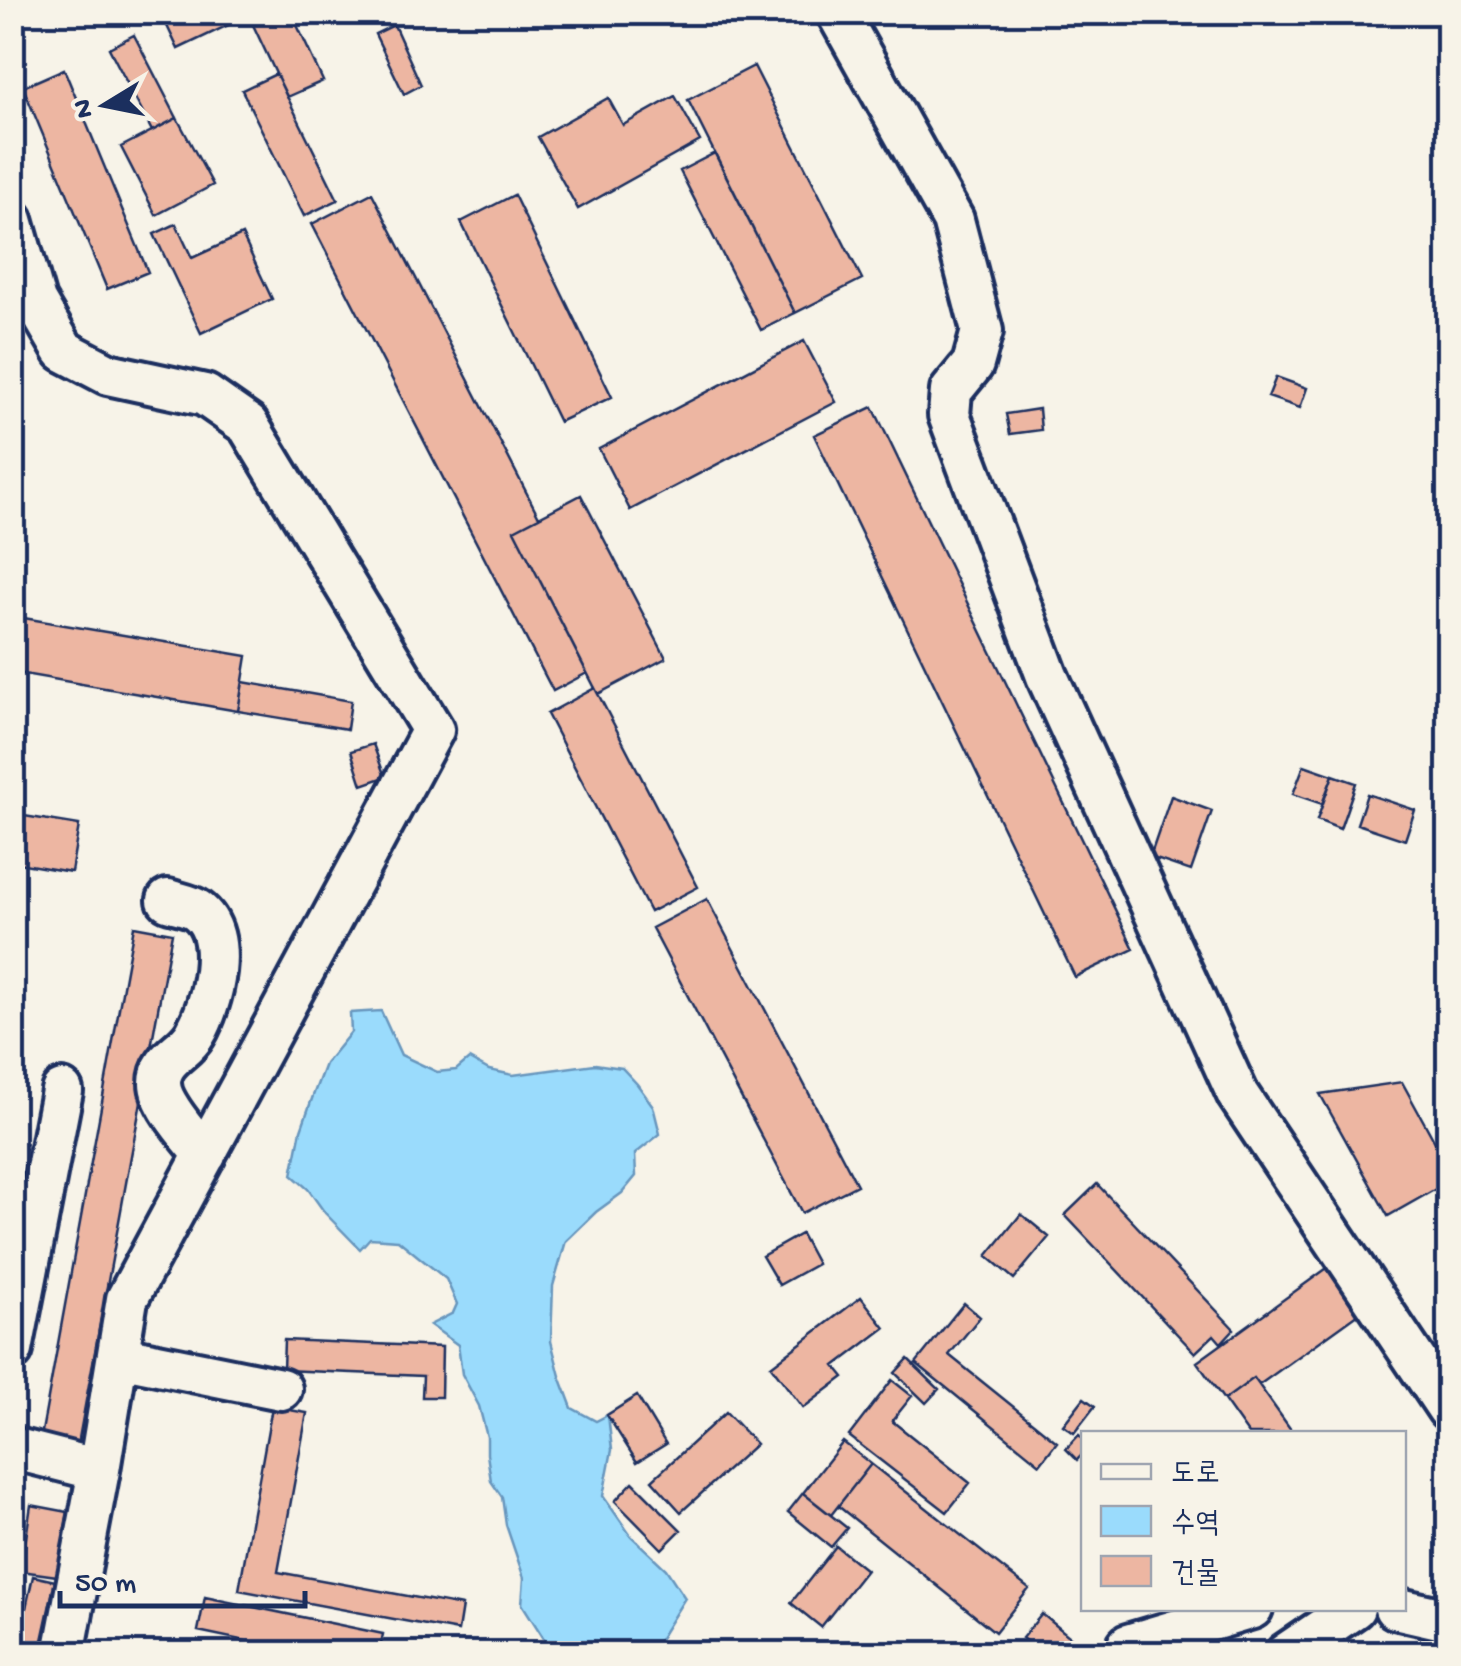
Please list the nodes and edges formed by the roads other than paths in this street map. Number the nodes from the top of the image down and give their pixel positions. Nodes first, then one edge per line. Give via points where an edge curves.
1 (837, 12) edge
2 (12, 220) edge
3 (168, 900) dead end
4 (62, 1092) dead end
5 (205, 1155) junction
6 (13, 1346) edge
7 (118, 1356) junction
8 (282, 1389) dead end
9 (1448, 1409) edge
10 (12, 1448) edge
11 (98, 1470) junction
12 (1406, 1610) edge
13 (1242, 1611) edge
14 (1350, 1611) edge
15 (1448, 1620) edge
16 (1128, 1645) dead end
17 (64, 1654) edge
18 (1286, 1654) edge

1 - 9 street via 954,220 982,331 973,364 951,391 949,415 1047,676 1238,1095
2 - 5 street via 36,301 64,351 108,374 205,395 248,425 433,730
3 - 5 street via 198,910 217,952 206,1010 193,1038 164,1064 159,1085
4 - 6 street
5 - 7 street via 126,1299
7 - 8 street
7 - 11 street
10 - 11 street
11 - 17 street
12 - 15 street
13 - 16 street
14 - 18 street

